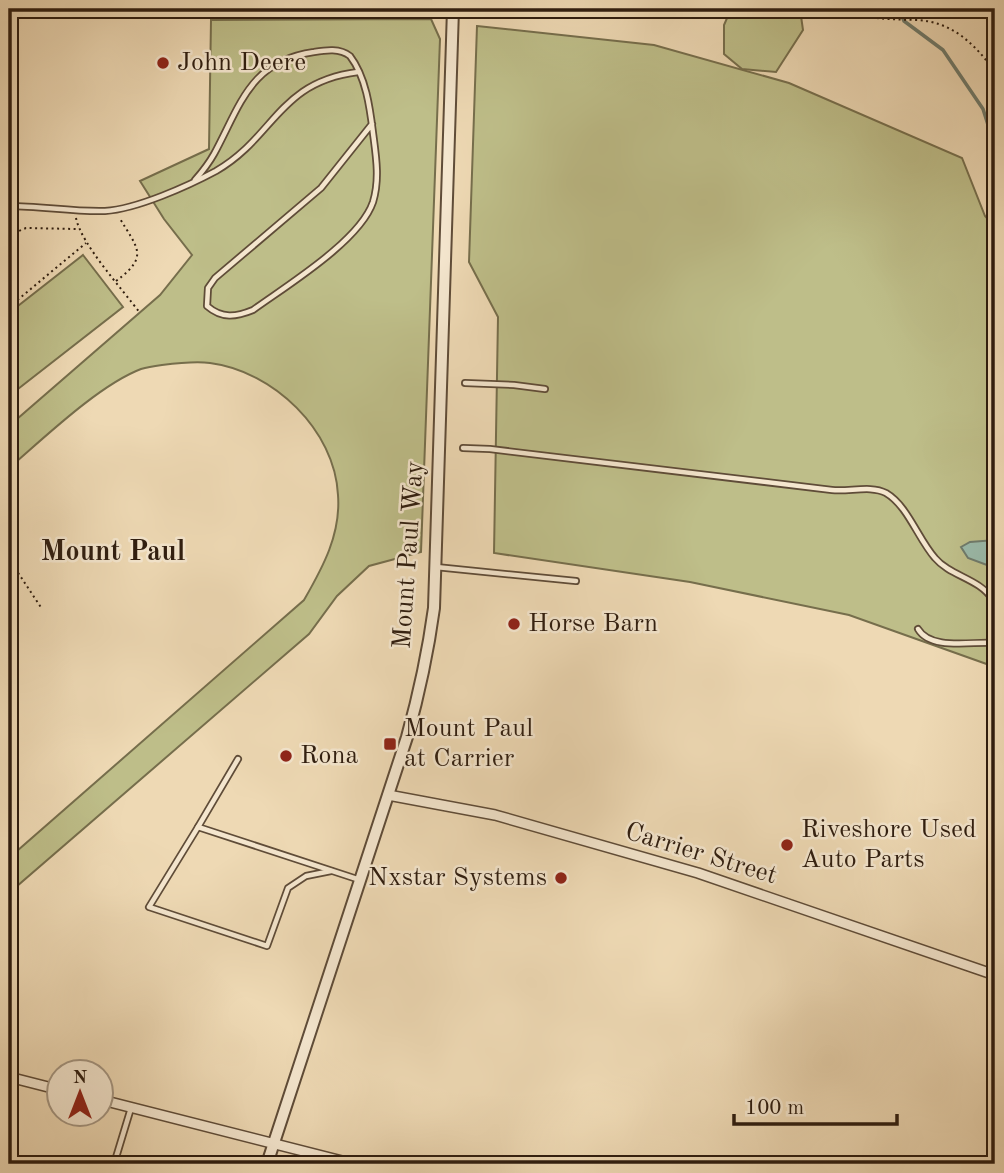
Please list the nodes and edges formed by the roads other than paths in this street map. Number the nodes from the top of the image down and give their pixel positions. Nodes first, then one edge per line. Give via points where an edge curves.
1 (453, 9) edge
2 (358, 72) junction
3 (372, 124) junction
4 (195, 180) junction
5 (9, 206) edge
6 (465, 383) dead end
7 (545, 389) dead end
8 (463, 448) dead end
9 (435, 567) junction
10 (576, 581) dead end
11 (918, 629) dead end
12 (995, 636) edge
13 (995, 643) edge
14 (238, 759) dead end
15 (388, 795) junction
16 (198, 827) junction
17 (331, 871) junction
18 (360, 880) junction
19 (995, 975) edge
20 (9, 1077) edge
21 (46, 1086) edge
22 (116, 1103) edge
23 (131, 1107) junction
24 (274, 1143) junction
25 (114, 1164) edge
26 (267, 1164) edge
27 (354, 1164) edge

1 - 9 street, Mount Paul Way
2 - 3 lane via 370,103
2 - 4 lane via 336,75 300,93 232,159
2 - 4 lane via 350,56 334,50 295,55 277,63 251,85
3 - 3 lane via 376,188 367,215 355,230 253,310 229,316 207,306 208,288 215,278 321,188
4 - 5 lane via 115,210
6 - 7 lane
8 - 12 lane via 832,490 876,490 897,503 945,568 990,596
9 - 10 lane
9 - 15 street, Mount Paul Way via 434,608 421,685
11 - 13 lane via 923,637 935,641
14 - 16 lane
15 - 18 street, Mount Paul Way
15 - 19 street, Carrier Street via 495,815 698,873
16 - 17 lane
16 - 17 lane via 149,907 267,946 288,888 306,876
17 - 18 lane
18 - 24 street, Mount Paul Way
20 - 21 street
22 - 23 street
23 - 24 street
23 - 25 lane
24 - 26 street, Mount Paul Way
24 - 27 street

